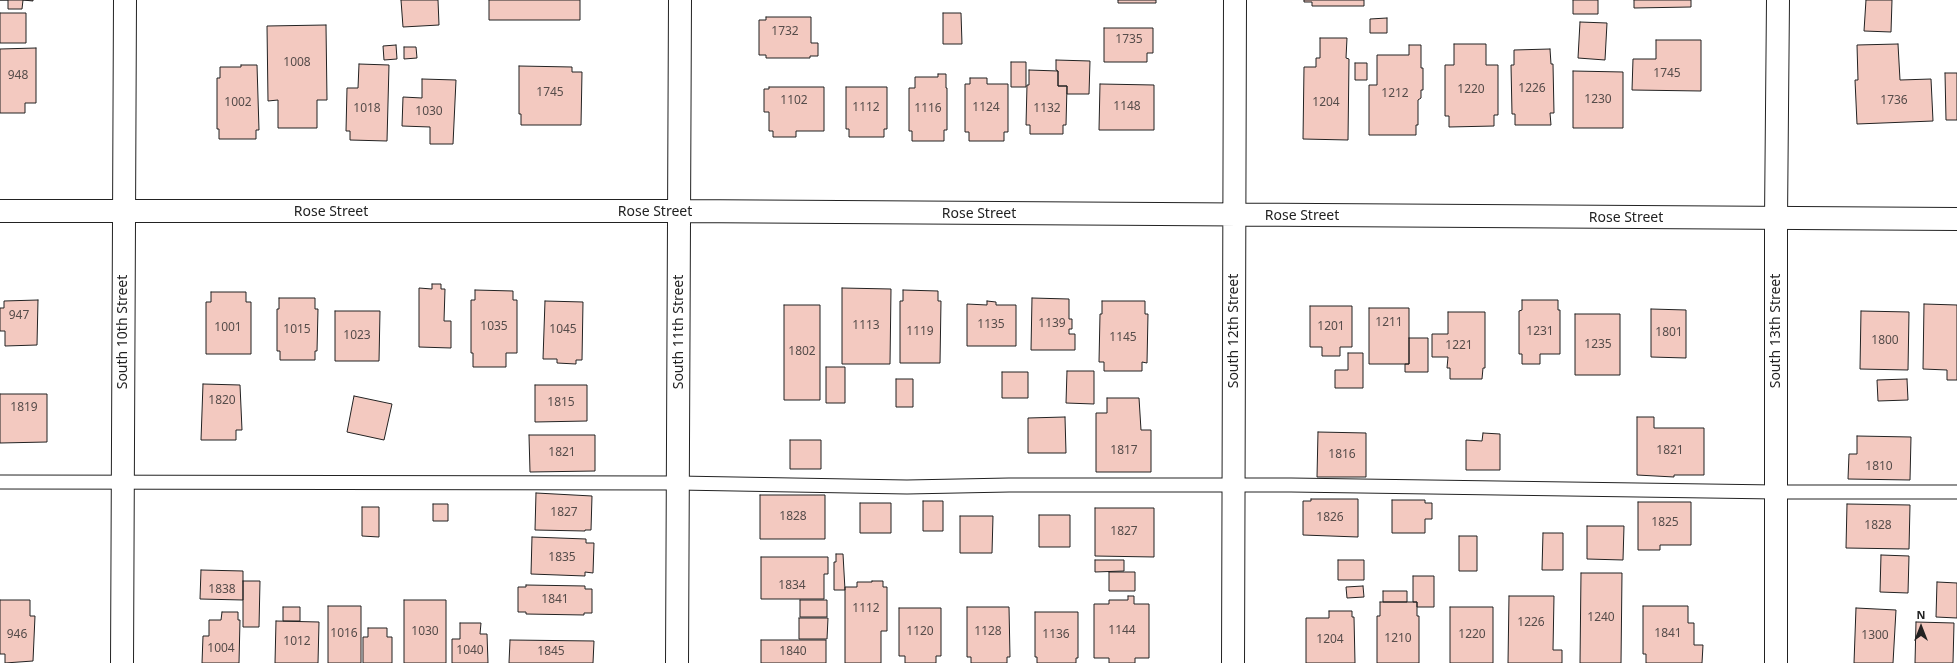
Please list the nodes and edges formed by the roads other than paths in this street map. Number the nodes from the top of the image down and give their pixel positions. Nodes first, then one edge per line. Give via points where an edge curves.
1 (125, 0) edge
2 (680, 0) edge
3 (1235, 0) edge
4 (1778, 0) edge
5 (0, 211) edge
6 (124, 211) junction
7 (680, 212) junction
8 (1234, 216) junction
9 (1776, 219) junction
10 (1957, 219) edge
11 (0, 482) edge
12 (123, 482) junction
13 (678, 483) junction
14 (1233, 486) junction
15 (1776, 492) junction
16 (1957, 492) edge
17 (122, 663) edge
18 (677, 663) edge
19 (1233, 663) edge
20 (1776, 663) edge

1 - 6 street, South 10th Street
2 - 7 street, South 11th Street
3 - 8 street, South 12th Street
4 - 9 street, South 13th Street
5 - 6 street, Rose Street
6 - 7 street, Rose Street
6 - 12 street, South 10th Street
7 - 8 street, Rose Street
7 - 13 street, South 11th Street
8 - 9 street, Rose Street
8 - 14 street, South 12th Street
9 - 10 street, Rose Street
9 - 15 street, South 13th Street
11 - 12 lane
12 - 13 lane
12 - 17 street, South 10th Street
13 - 14 lane via 907,487
13 - 18 street, South 11th Street
14 - 15 lane
14 - 19 street, South 12th Street
15 - 16 lane
15 - 20 street, South 13th Street

